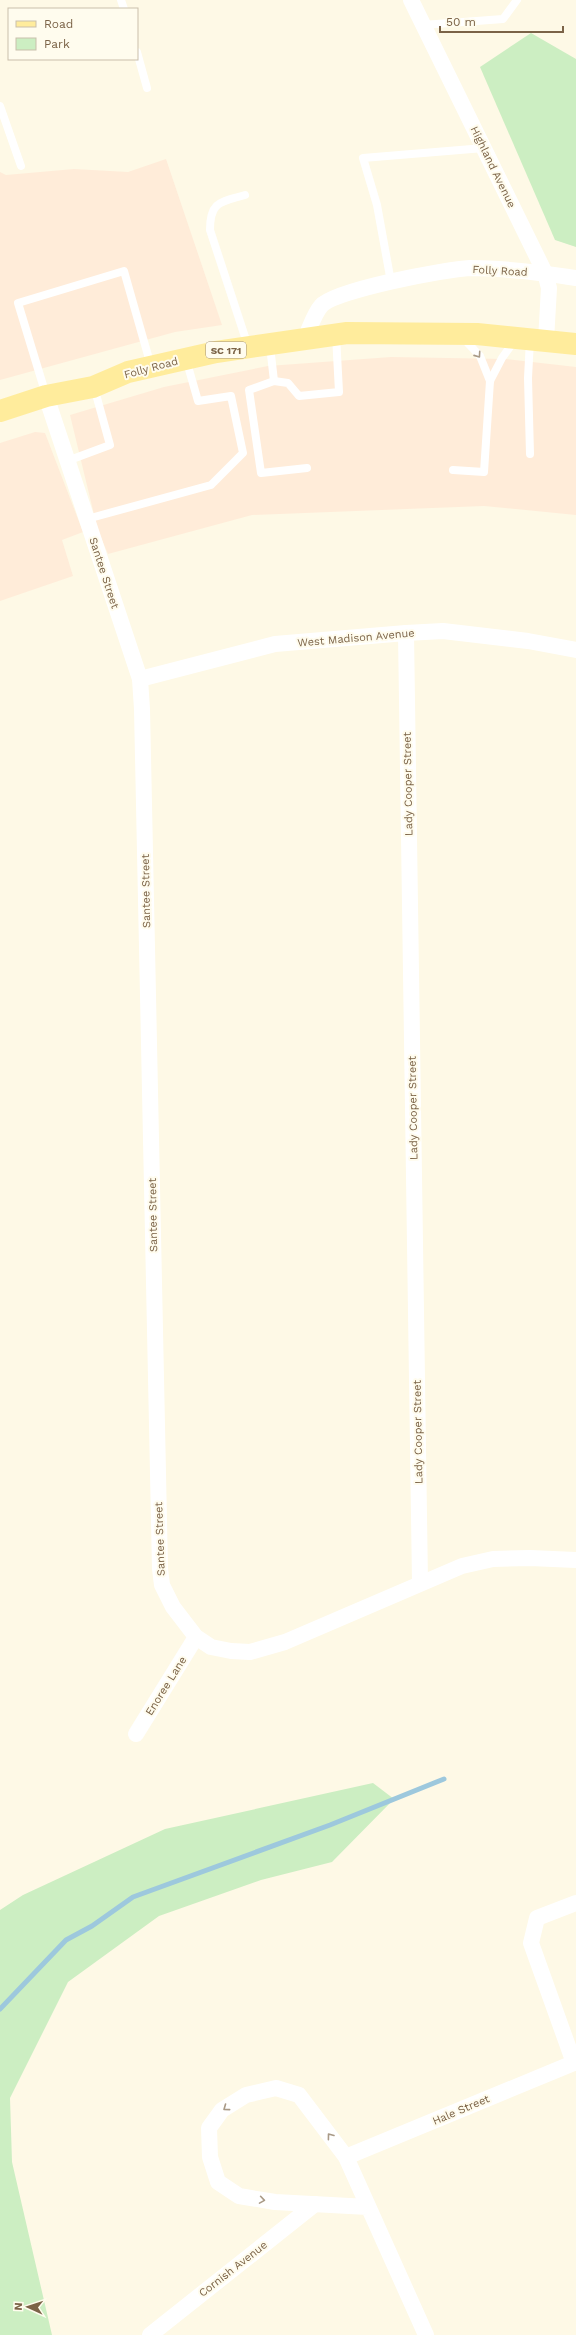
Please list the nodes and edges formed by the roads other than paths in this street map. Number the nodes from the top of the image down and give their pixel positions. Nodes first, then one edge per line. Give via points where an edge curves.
1 (410, 0) edge
2 (516, 0) edge
3 (423, 25) junction
4 (138, 55) edge
5 (148, 88) dead end
6 (0, 106) edge
7 (484, 148) junction
8 (21, 166) dead end
9 (245, 195) dead end
10 (545, 273) junction
11 (576, 278) edge
12 (391, 282) junction
13 (336, 334) junction
14 (459, 334) junction
15 (305, 338) junction
16 (531, 339) junction
17 (270, 343) junction
18 (576, 344) edge
19 (248, 346) junction
20 (186, 359) junction
21 (151, 367) junction
22 (274, 381) junction
23 (490, 381) junction
24 (93, 387) junction
25 (46, 396) junction
26 (1, 406) edge
27 (530, 454) dead end
28 (67, 461) junction
29 (307, 468) dead end
30 (453, 470) dead end
31 (87, 519) junction
32 (406, 633) junction
33 (576, 650) edge
34 (140, 679) junction
35 (576, 1560) edge
36 (420, 1582) junction
37 (196, 1637) junction
38 (136, 1734) dead end
39 (576, 1903) edge
40 (575, 2062) edge
41 (346, 2157) junction
42 (315, 2204) junction
43 (368, 2207) junction
44 (150, 2335) edge
45 (426, 2335) edge

1 - 3 street, Highland Avenue
2 - 3 lane via 504,19
3 - 7 street, Highland Avenue
4 - 5 lane
6 - 8 lane
7 - 10 street, Highland Avenue
7 - 12 lane via 364,158 377,205
9 - 19 lane via 213,208 210,215 210,230
10 - 11 street, Folly Road
10 - 12 street, Folly Road via 469,268
10 - 16 street, Highland Avenue via 549,288 546,309
12 - 15 street, Folly Road via 335,296 322,305
13 - 14 main road, Folly Road / SC 171
13 - 15 main road, Folly Road / SC 171
13 - 22 lane via 339,392 300,396 288,383
14 - 16 main road, Folly Road / SC 171
14 -> 23 lane via 480,356
15 - 17 main road, Folly Road / SC 171
16 - 18 main road, Folly Road / SC 171
16 - 23 lane via 502,358
16 - 27 lane via 528,378
17 - 19 main road, Folly Road / SC 171
17 - 22 lane
19 - 20 main road, Folly Road / SC 171
20 - 21 main road, Folly Road / SC 171
20 - 31 lane via 198,401 230,396 242,453 211,485
21 - 24 main road, Folly Road / SC 171 via 128,372
21 - 25 lane via 124,271 18,303
22 - 29 lane via 249,390 261,473
23 - 30 lane via 484,472
24 - 25 main road, Folly Road / SC 171
24 - 28 lane via 110,445
25 - 26 main road, Folly Road / SC 171
25 - 28 street, Santee Street
28 - 31 street, Santee Street
31 - 34 street, Santee Street
32 - 33 street, West Madison Avenue via 443,631 528,641
32 - 34 street, West Madison Avenue via 275,644
32 - 36 street, Lady Cooper Street
34 - 37 street, Santee Street via 160,1569 162,1585 173,1607
35 - 36 street, Santee Street via 493,1559 462,1566
36 - 37 street, Santee Street via 285,1642 250,1652 211,1647
37 - 38 street, Enoree Lane
39 - 40 street via 537,1918 531,1943
40 - 41 street, Hale Street
41 -> 42 street via 299,2095 276,2088 246,2095 222,2110 209,2128 210,2157 218,2182 240,2196 275,2202
41 - 43 street
42 - 43 street
42 - 44 street, Cornish Avenue
43 - 45 street

